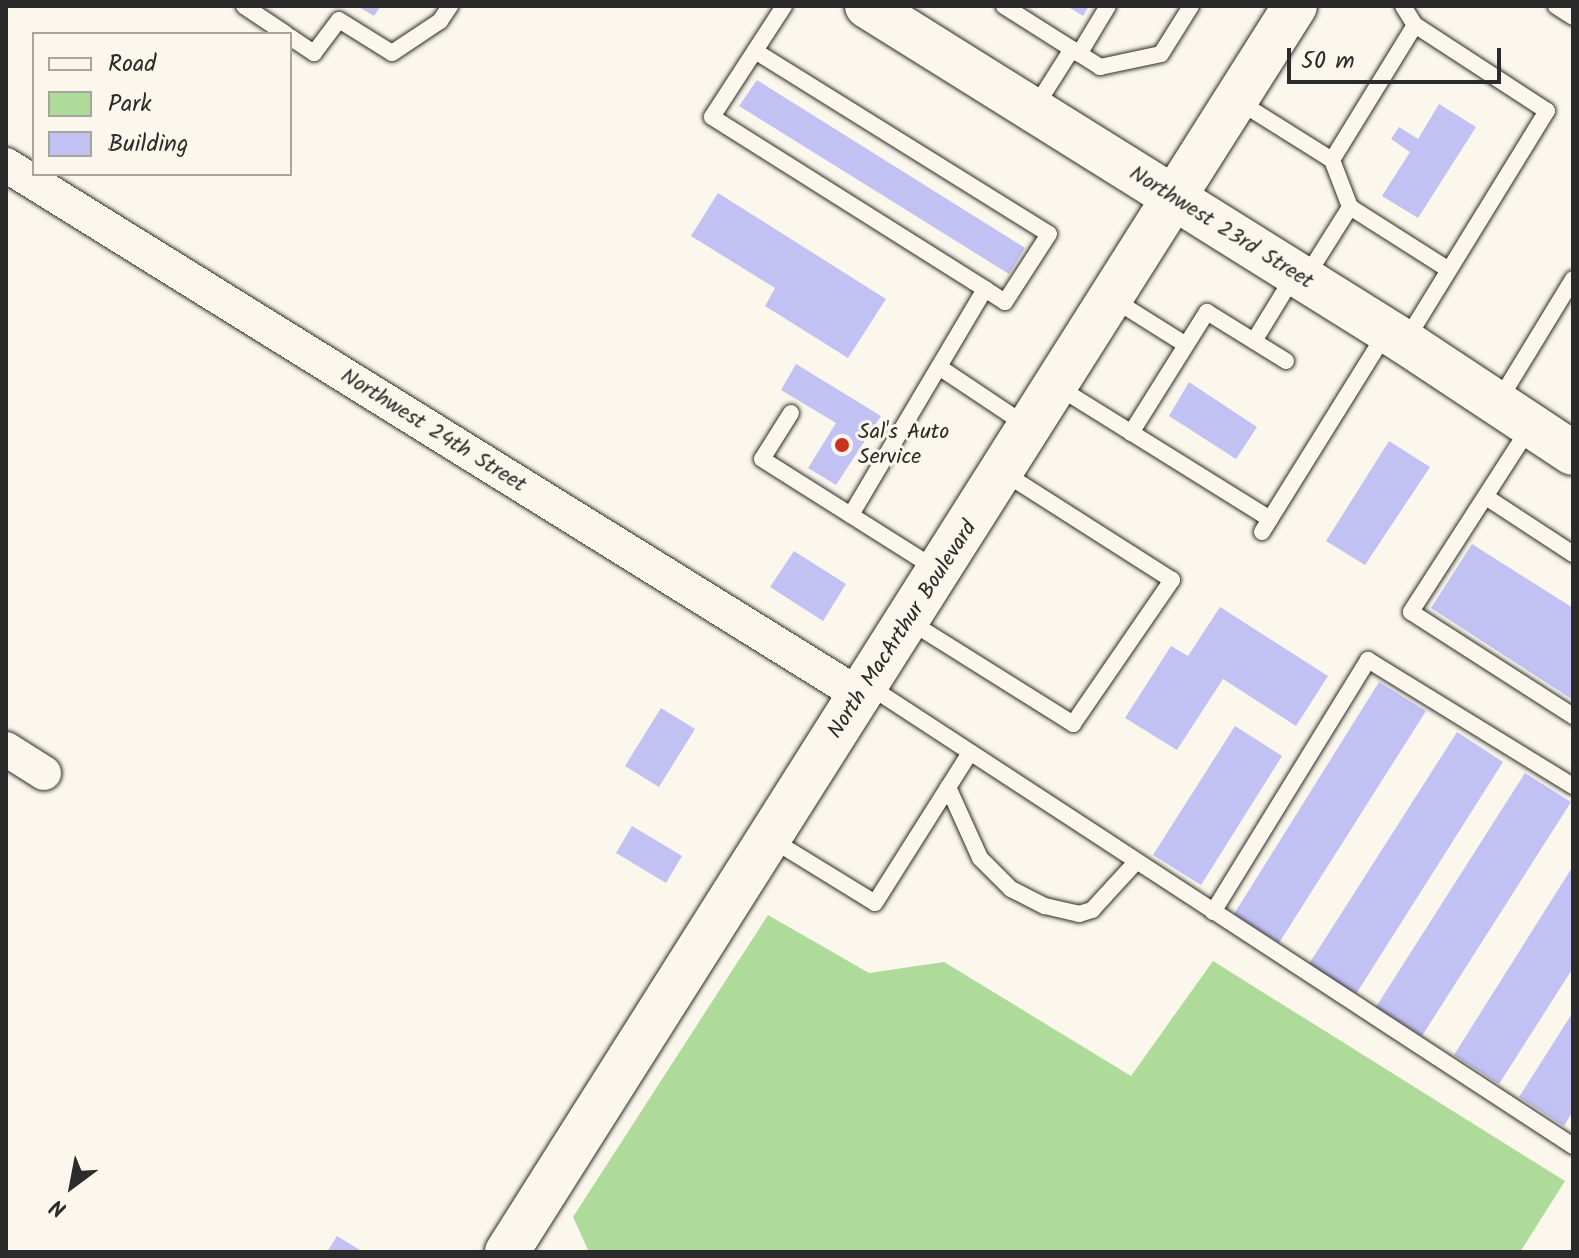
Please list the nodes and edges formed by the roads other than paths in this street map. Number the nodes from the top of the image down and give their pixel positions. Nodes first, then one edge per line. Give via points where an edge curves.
1 (244, 6) edge
2 (450, 6) edge
3 (784, 6) edge
4 (867, 6) edge
5 (1004, 6) edge
6 (1108, 6) edge
7 (1191, 6) edge
8 (1295, 6) edge
9 (1403, 6) edge
10 (1556, 6) edge
11 (1573, 17) edge
12 (1415, 25) junction
13 (283, 32) edge
14 (292, 38) edge
15 (755, 51) junction
16 (1076, 52) junction
17 (1238, 100) junction
18 (1033, 110) junction
19 (1332, 160) junction
20 (6, 165) edge
21 (1176, 200) junction
22 (1350, 207) junction
23 (1449, 270) junction
24 (1300, 276) junction
25 (1573, 279) edge
26 (985, 289) junction
27 (1113, 299) junction
28 (1397, 336) junction
29 (1254, 341) junction
30 (1186, 345) junction
31 (1286, 361) dead end
32 (939, 367) junction
33 (1058, 387) junction
34 (791, 413) dead end
35 (1514, 414) junction
36 (1032, 429) junction
37 (1131, 433) junction
38 (1573, 453) edge
39 (1004, 473) junction
40 (1486, 497) junction
41 (851, 515) junction
42 (1573, 554) edge
43 (941, 572) junction
44 (909, 621) junction
45 (864, 691) junction
46 (1573, 716) edge
47 (6, 749) edge
48 (970, 753) junction
49 (44, 773) dead end
50 (1573, 786) edge
51 (948, 787) junction
52 (769, 838) junction
53 (1136, 862) junction
54 (1213, 912) junction
55 (1573, 1146) edge
56 (507, 1252) edge

1 - 13 lane
2 - 14 lane via 440,21 392,53 339,20 314,53
3 - 15 lane
4 - 18 main road, Northwest 23rd Street
5 - 16 lane
6 - 16 lane
7 - 16 lane via 1161,54 1100,67
8 - 17 main road, North MacArthur Boulevard
9 - 12 lane
10 - 11 lane
12 - 19 lane
12 - 23 lane via 1547,111
15 - 26 lane via 712,117
15 - 26 lane via 1049,234 1005,302
16 - 18 lane
17 - 19 lane
17 - 21 main road, North MacArthur Boulevard
18 - 21 main road, Northwest 23rd Street
19 - 22 lane
20 - 45 street, Northwest 24th Street
21 - 24 main road, Northwest 23rd Street
21 - 27 main road, North MacArthur Boulevard
22 - 23 lane
22 - 24 lane
23 - 28 lane
24 - 28 main road, Northwest 23rd Street
24 - 29 lane
25 - 35 lane
26 - 32 lane
27 - 30 lane
27 - 33 main road, North MacArthur Boulevard
28 - 35 main road, Northwest 23rd Street
28 - 37 lane via 1266,526
29 - 30 lane via 1207,312
29 - 31 lane
30 - 37 lane
32 - 36 lane
32 - 41 lane
33 - 36 main road, North MacArthur Boulevard
33 - 37 lane
34 - 41 lane via 762,459
35 - 38 main road, Northwest 23rd Street
35 - 40 lane
36 - 39 main road, North MacArthur Boulevard
39 - 43 main road, North MacArthur Boulevard
39 - 44 lane via 1172,580 1073,724
40 - 42 lane
40 - 46 lane via 1411,612
41 - 43 lane
43 - 44 main road, North MacArthur Boulevard
44 - 45 main road, North MacArthur Boulevard
45 - 48 lane
45 - 52 main road, North MacArthur Boulevard
47 - 49 street
48 - 51 lane
48 - 53 lane
50 - 54 lane via 1368,660
51 - 52 lane via 875,903
51 - 53 lane via 980,858 1011,889 1045,906 1079,914 1092,910
52 - 56 main road, North MacArthur Boulevard
53 - 54 lane
54 - 55 lane

